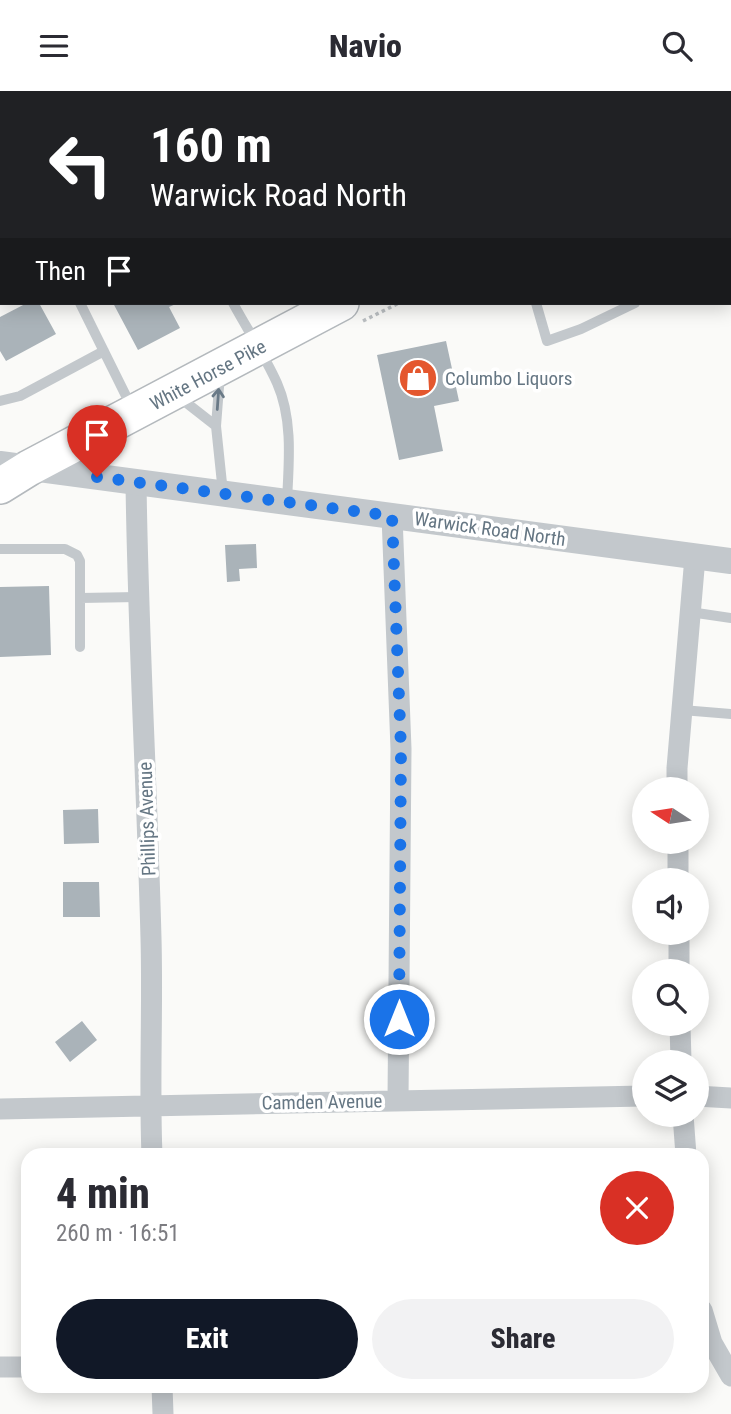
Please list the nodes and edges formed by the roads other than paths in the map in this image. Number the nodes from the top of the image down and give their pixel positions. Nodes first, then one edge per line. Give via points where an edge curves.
1 (81, 305) edge
2 (234, 305) edge
3 (337, 305) edge
4 (537, 305) edge
5 (631, 305) edge
6 (257, 348) junction
7 (104, 351) junction
8 (220, 368) junction
9 (174, 393) junction
10 (0, 401) edge
11 (135, 414) junction
12 (216, 426) junction
13 (15, 466) edge
14 (136, 482) junction
15 (0, 486) edge
16 (223, 494) junction
17 (287, 502) junction
18 (392, 516) junction
19 (0, 549) edge
20 (695, 557) junction
21 (731, 561) edge
22 (138, 597) junction
23 (80, 598) junction
24 (690, 612) junction
25 (731, 618) edge
26 (80, 647) dead end
27 (682, 711) junction
28 (731, 713) edge
29 (678, 777) edge
30 (632, 1096) edge
31 (709, 1096) edge
32 (731, 1097) edge
33 (398, 1100) junction
34 (150, 1105) junction
35 (0, 1109) edge
36 (684, 1127) edge
37 (152, 1148) edge
38 (685, 1148) edge
39 (709, 1347) edge
40 (0, 1367) edge
41 (21, 1367) edge
42 (731, 1376) edge
43 (162, 1393) edge
44 (163, 1414) edge

1 - 7 lane
2 - 6 lane
3 - 6 highway, White Horse Pike
4 - 5 lane via 547,341
6 - 8 highway, White Horse Pike
6 - 17 lane via 284,403 290,448
7 - 10 lane via 20,396
7 - 11 lane
8 - 9 highway, White Horse Pike
12 -> 8 lane
9 - 11 highway, White Horse Pike
9 - 12 lane
11 - 13 highway, White Horse Pike
12 - 16 lane
13 - 14 street, Warwick Road North
13 - 15 highway, White Horse Pike
14 - 16 street, Warwick Road North
14 - 22 street, Phillips Avenue
16 - 17 street, Warwick Road North
17 - 18 street, Warwick Road North
18 - 20 street, Warwick Road North
18 - 33 street via 401,749
19 - 23 lane via 73,551 80,561
20 - 21 street, Warwick Road North
20 - 24 street
22 - 23 lane
22 - 34 street, Phillips Avenue via 151,940
23 - 26 lane
24 - 25 lane
24 - 27 street
27 - 28 lane
27 - 29 street
30 - 33 street, Camden Avenue
31 - 32 street
33 - 34 street, Camden Avenue
34 - 35 street, Camden Avenue
34 - 37 street, Phillips Avenue
36 - 38 street
39 - 42 street
40 - 41 street
43 - 44 street

